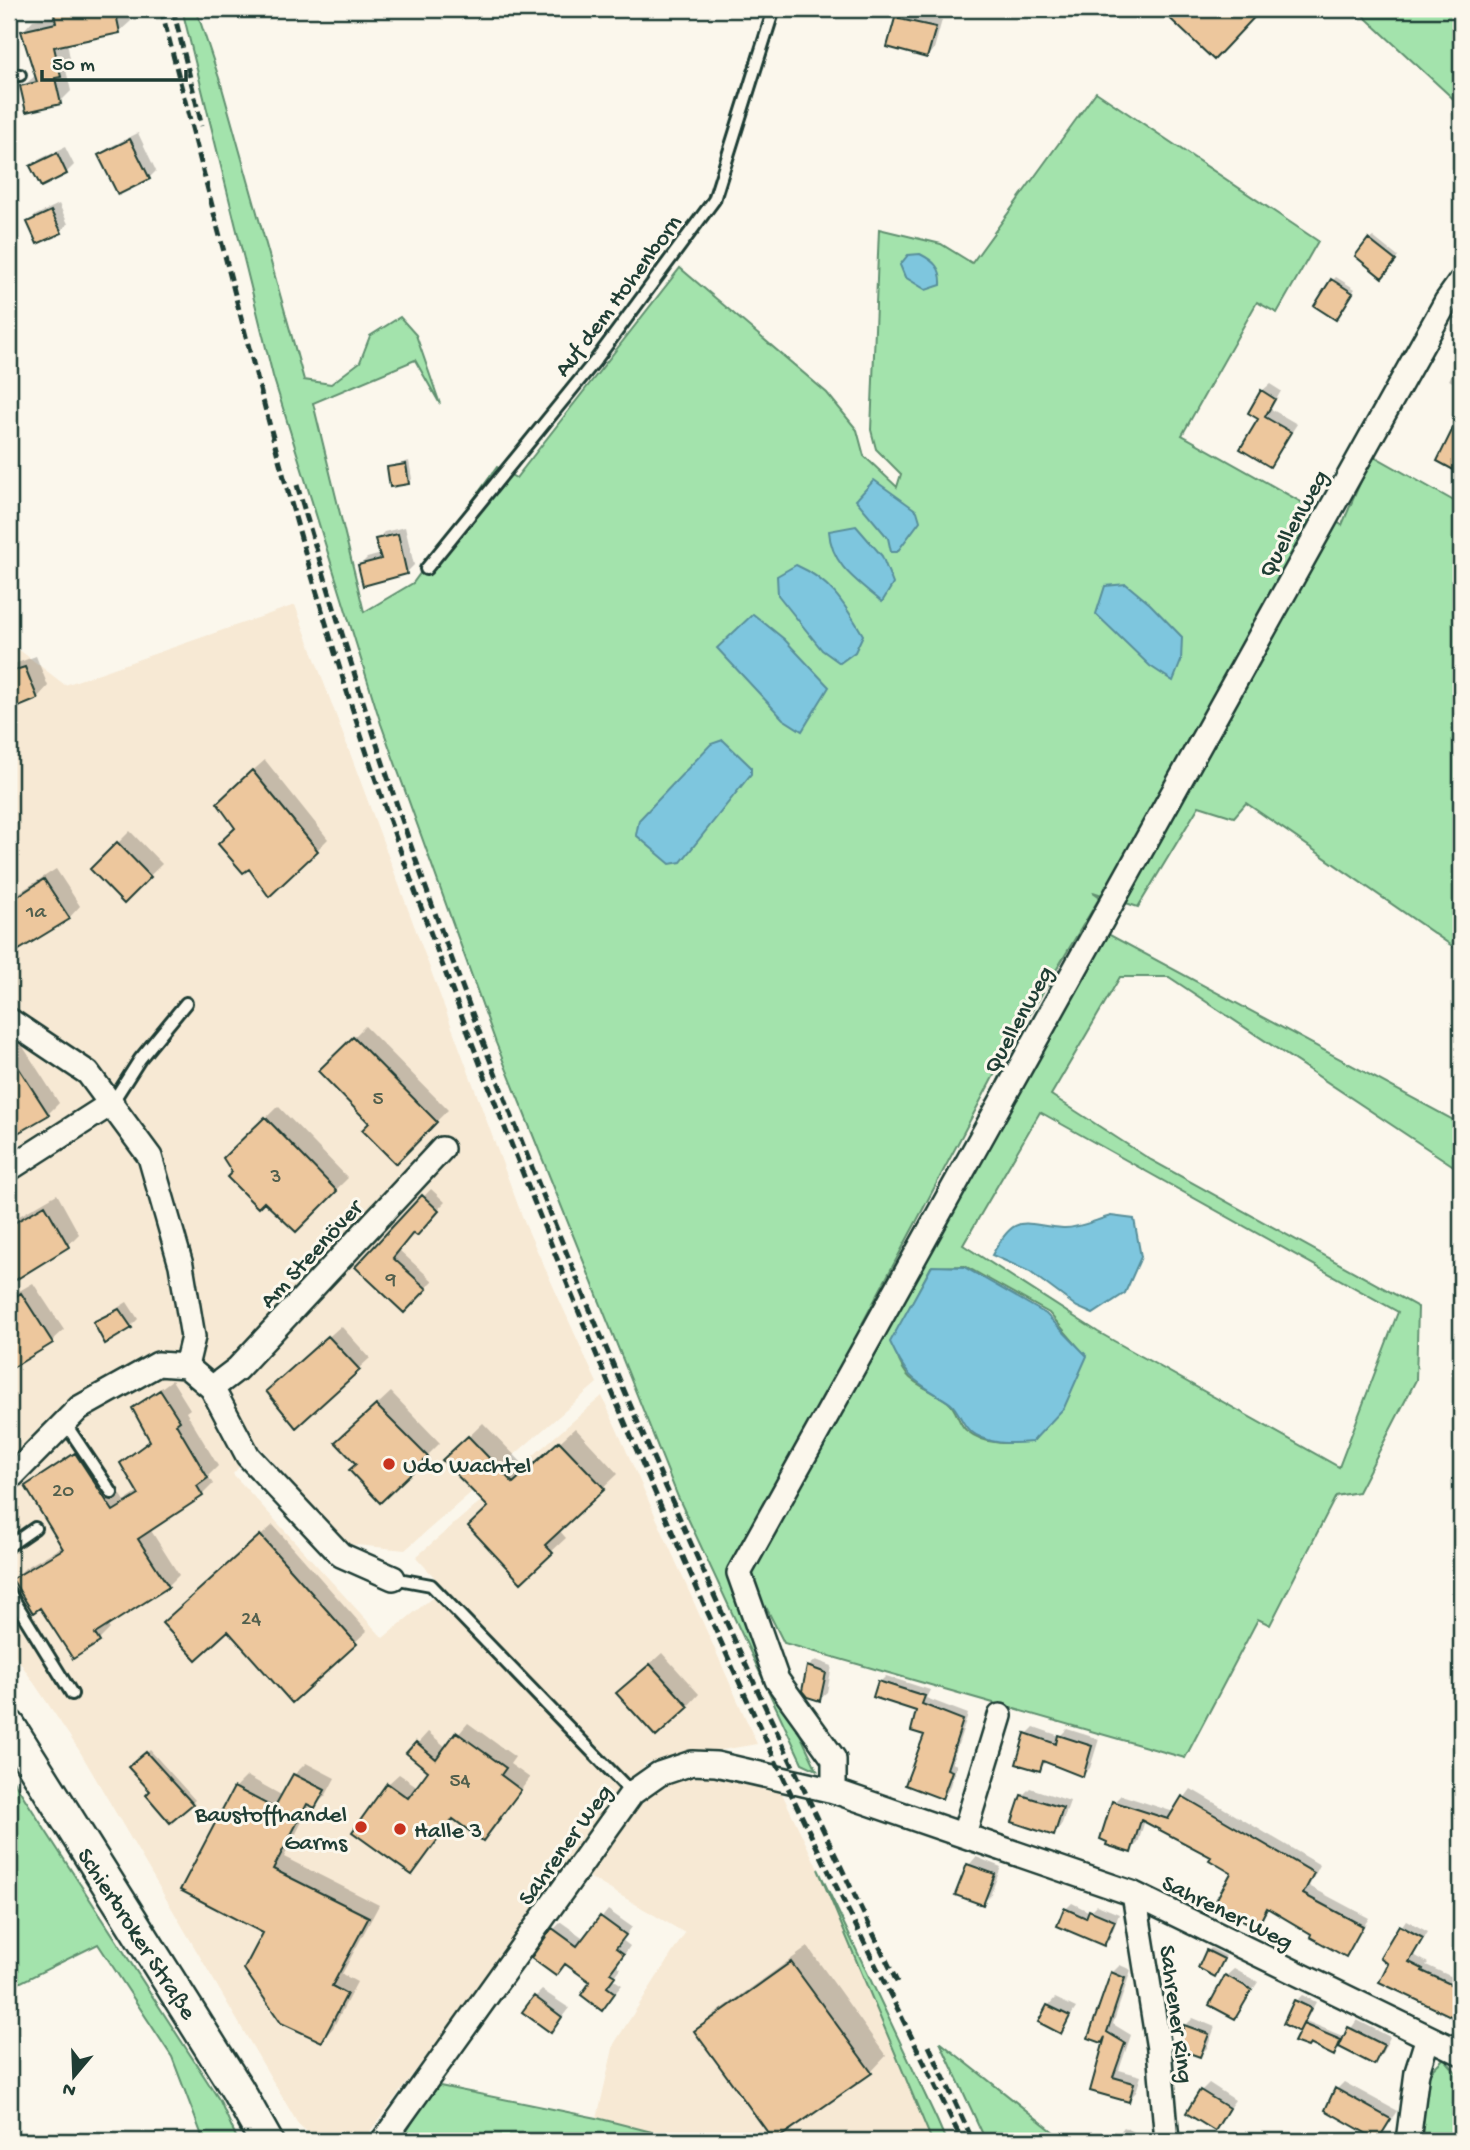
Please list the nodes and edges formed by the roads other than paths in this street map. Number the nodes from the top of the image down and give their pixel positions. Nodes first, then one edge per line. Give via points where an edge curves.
1 (774, 9) edge
2 (1461, 281) edge
3 (426, 569) dead end
4 (186, 1003) dead end
5 (9, 1020) edge
6 (112, 1103) junction
7 (442, 1149) dead end
8 (9, 1169) edge
9 (186, 1366) junction
10 (212, 1388) junction
11 (65, 1423) junction
12 (9, 1479) edge
13 (112, 1493) dead end
14 (35, 1528) dead end
15 (9, 1546) edge
16 (393, 1578) joint
17 (9, 1592) edge
18 (72, 1694) dead end
19 (1000, 1716) dead end
20 (9, 1726) edge
21 (834, 1791) junction
22 (632, 1793) junction
23 (964, 1834) junction
24 (1134, 1894) junction
25 (1427, 2037) junction
26 (1461, 2053) edge
27 (266, 2141) edge
28 (383, 2141) edge
29 (1167, 2141) edge
30 (1408, 2141) edge

1 - 3 lane, Auf dem Hohenborn via 714,200 595,361
2 - 21 street, Quellenweg via 739,1573 777,1680 834,1759
4 - 6 lane via 140,1059
5 - 6 street via 88,1073
6 - 8 street
6 - 9 street via 150,1157 178,1254 193,1337
7 - 10 street, Am Steenöver via 237,1369
9 - 10 street
9 - 11 street via 158,1364 79,1408
10 - 16 street via 248,1456 341,1555
11 - 12 street
11 - 13 lane
14 - 15 lane
16 - 22 lane via 431,1585
17 - 18 lane
19 - 23 street
20 - 27 main road, Schierbroker Straße
21 - 22 street, Sahrener Weg via 716,1764 692,1763 659,1774
21 - 23 street, Sahrener Weg
22 - 28 street, Sahrener Weg via 436,2055
23 - 24 street, Sahrener Weg
24 - 25 street, Sahrener Weg
24 - 29 street, Sahrener Ring via 1159,2049
25 - 26 street, Sahrener Weg
25 - 30 street via 1417,2072

